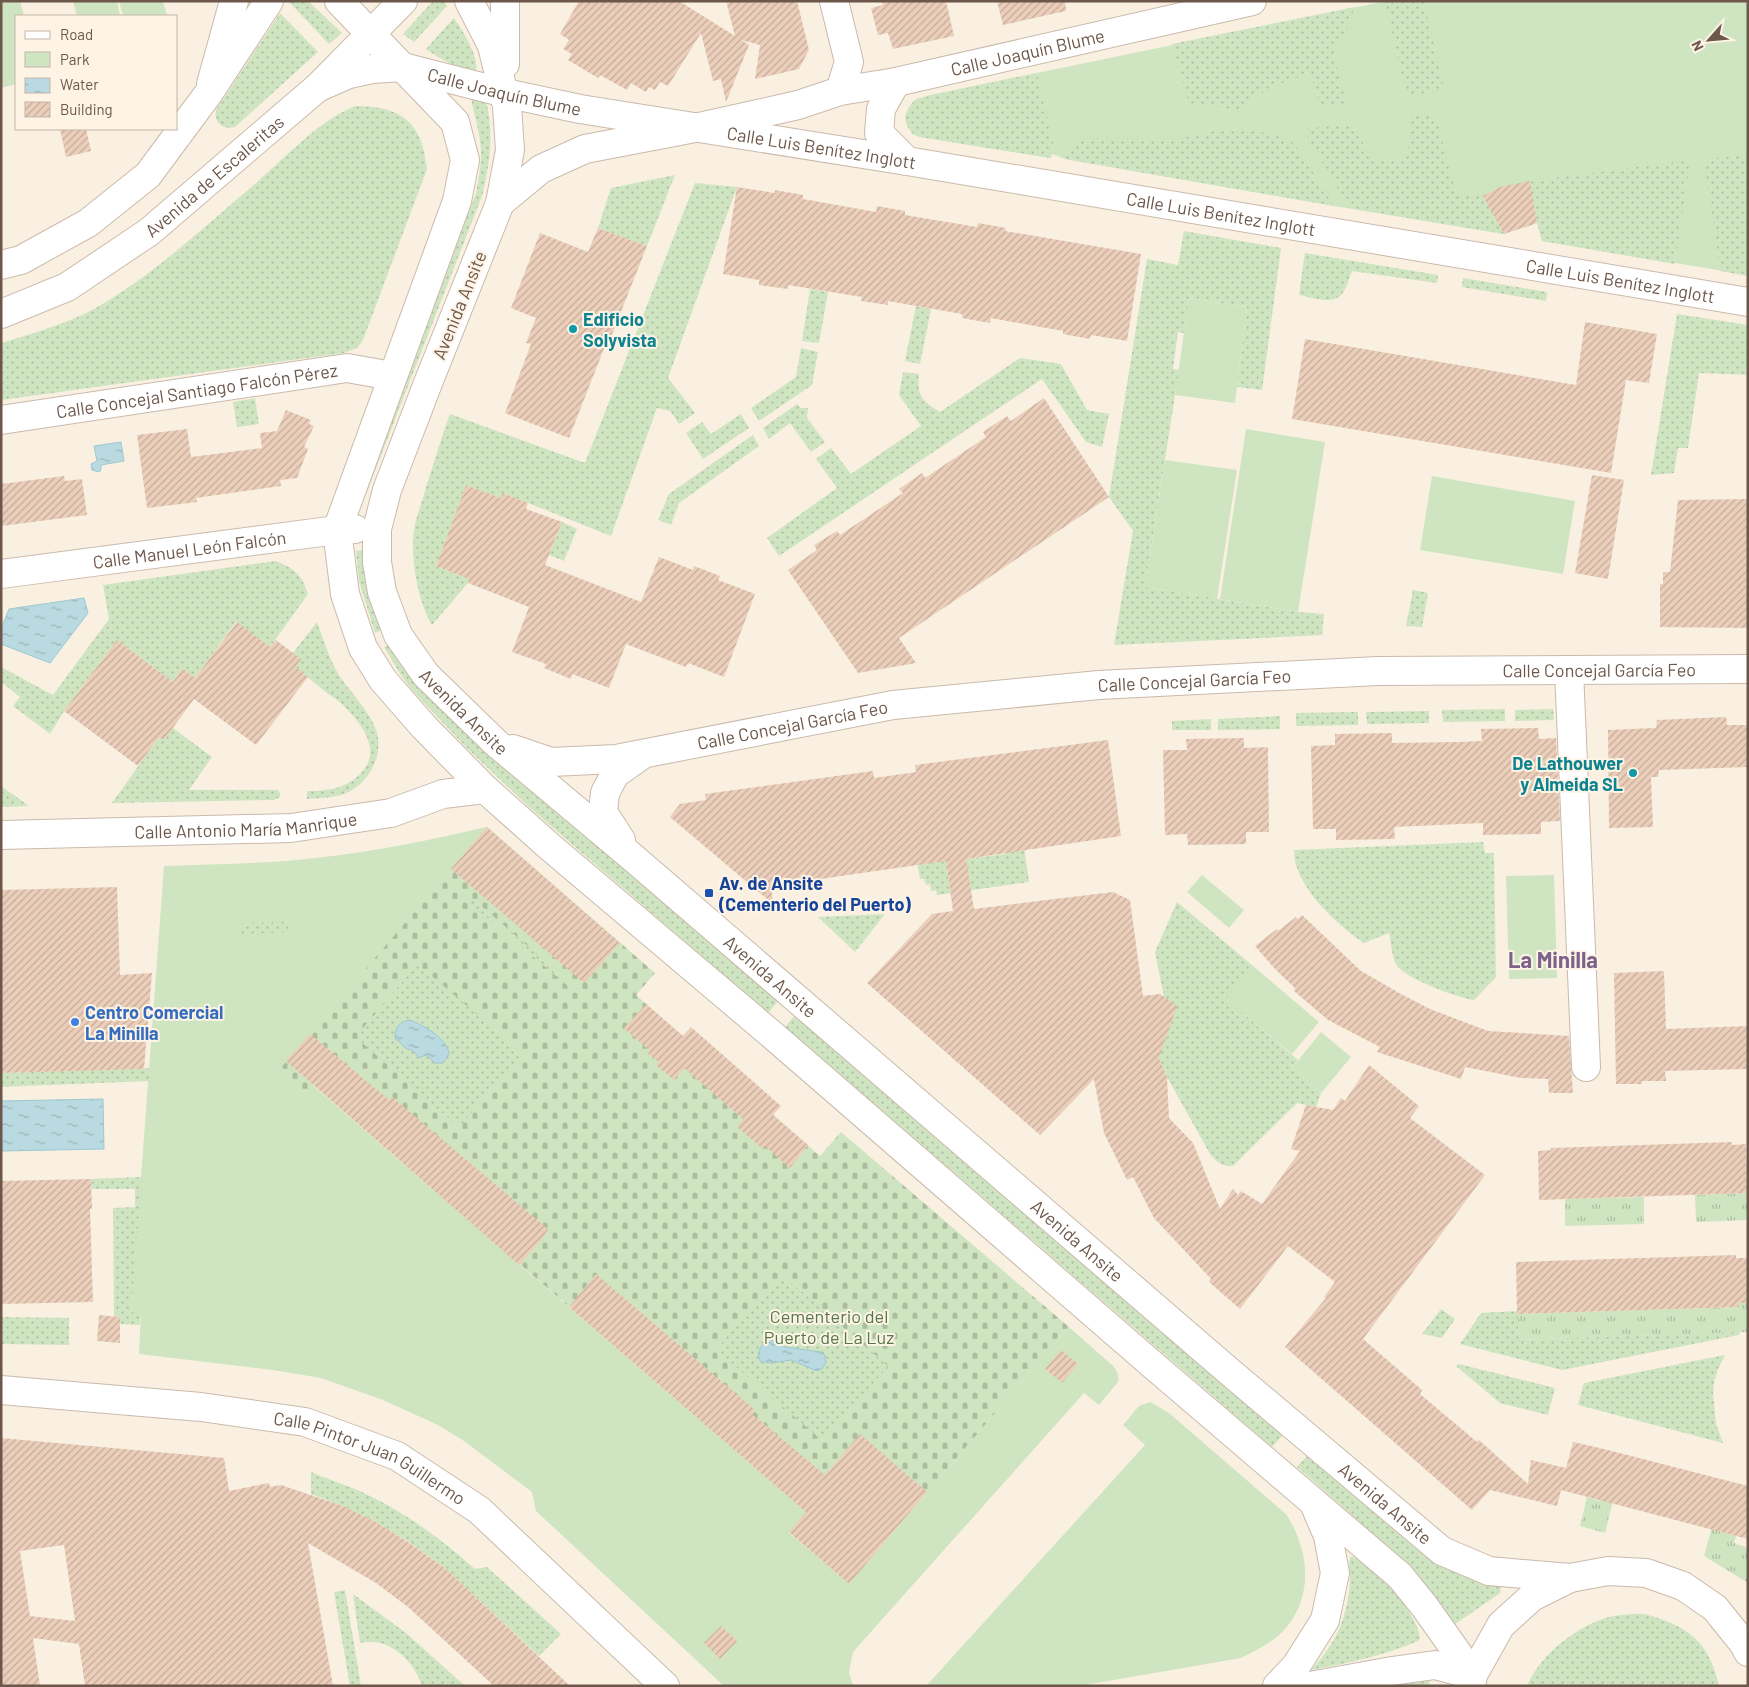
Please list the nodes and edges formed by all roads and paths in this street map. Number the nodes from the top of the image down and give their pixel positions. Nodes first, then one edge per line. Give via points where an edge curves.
1 (234, 1) edge
2 (269, 1) edge
3 (339, 1) edge
4 (403, 1) edge
5 (469, 1) edge
6 (505, 1) edge
7 (834, 1) edge
8 (1252, 1) edge
9 (370, 33) junction
10 (403, 67) junction
11 (896, 82) junction
12 (317, 88) junction
13 (840, 91) junction
14 (504, 93) junction
15 (208, 94) junction
16 (695, 128) junction
17 (907, 162) junction
18 (500, 203) junction
19 (1, 266) edge
20 (1748, 302) edge
21 (1, 314) edge
22 (392, 376) junction
23 (1, 420) edge
24 (377, 529) junction
25 (337, 530) junction
26 (1, 574) edge
27 (1748, 669) edge
28 (1569, 670) junction
29 (496, 743) junction
30 (648, 752) junction
31 (485, 789) junction
32 (1, 835) edge
33 (631, 856) junction
34 (1586, 1067) dead end
35 (1, 1390) edge
36 (1314, 1504) junction
37 (1570, 1578) junction
38 (1715, 1608) junction
39 (1748, 1623) edge
40 (1748, 1652) edge
41 (1472, 1680) edge
42 (665, 1686) edge
43 (1277, 1686) edge
44 (1310, 1686) edge

1 - 15 street
2 - 15 street
3 - 9 street, Avenida Ansite
4 - 9 street, Avenida de Escaleritas
5 - 14 street, Avenida Ansite via 492,46
6 - 14 street, Avenida Ansite
7 - 13 street via 849,62
8 - 11 street, Calle Joaquín Blume
9 - 10 street, Avenida Ansite
9 - 12 street, Avenida de Escaleritas
10 - 12 street, Calle Joaquín Blume via 349,74
10 - 14 street, Calle Joaquín Blume
10 - 22 street, Avenida Ansite via 455,122 465,160 457,201
11 - 13 street, Calle Joaquín Blume
11 - 17 street via 881,108 879,134
12 - 21 street, Avenida de Escaleritas via 149,232 67,287
13 - 16 street, Calle Joaquín Blume via 798,105
14 - 16 street, Calle Joaquín Blume
14 - 18 street, Avenida Ansite via 510,150
15 - 19 street via 148,175 88,224 21,260
16 - 17 street, Calle Luis Benítez Inglott
16 - 18 street, Calle Joaquín Blume via 585,149 541,168
17 - 20 street, Calle Luis Benítez Inglott
18 - 24 street, Avenida Ansite via 387,490
22 - 23 street, Calle Concejal Santiago Falcón Pérez via 347,368
22 - 25 street, Avenida Ansite
24 - 25 street, Calle Manuel León Falcón
24 - 29 street, Avenida Ansite via 377,562 382,592 398,636 426,675
25 - 26 street, Calle Manuel León Falcón
25 - 31 street, Avenida Ansite via 345,594 363,648 383,680
27 - 28 street, Calle Concejal García Feo
28 - 30 street, Calle Concejal García Feo via 1378,671 1099,685 893,706
28 - 34 street
29 - 30 street, Calle Concejal García Feo via 551,762 616,759
29 - 33 street, Avenida Ansite
30 - 33 street, Calle Concejal García Feo via 615,774 605,793 603,812
31 - 32 street, Calle Antonio María Manrique via 443,794 391,813 291,828
31 - 36 street, Avenida Ansite
33 - 37 street, Avenida Ansite via 1442,1551 1489,1571
35 - 42 street, Calle Pintor Juan Guillermo via 201,1406 305,1422 397,1456 479,1510
36 - 41 street, Avenida Ansite via 1400,1576 1425,1607
36 - 43 street, Avenida Ansite via 1328,1536 1335,1573 1325,1620 1296,1666
37 - 38 street via 1608,1570 1646,1574 1683,1586
37 - 41 street via 1532,1597 1501,1625
38 - 39 street
38 - 40 street
41 - 44 street via 1434,1665

